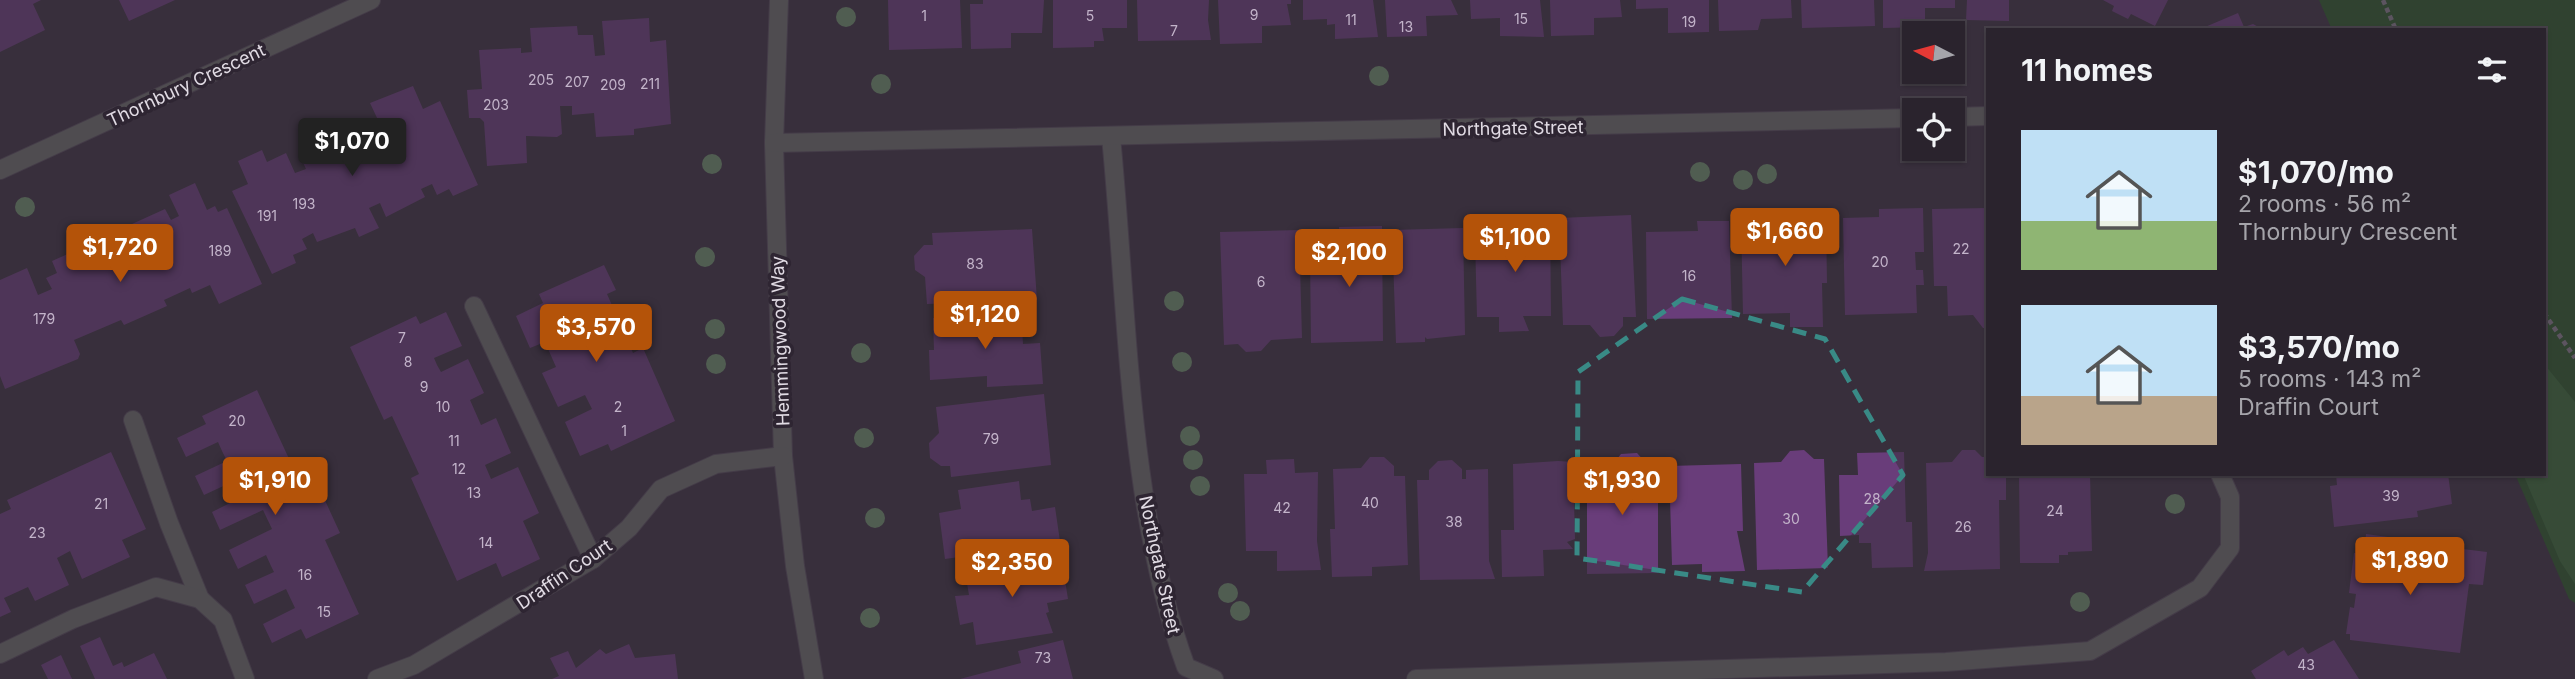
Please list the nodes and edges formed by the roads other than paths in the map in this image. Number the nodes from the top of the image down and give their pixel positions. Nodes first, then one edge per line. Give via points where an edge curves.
1 (779, 0) edge
2 (360, 2) edge
3 (1986, 116) edge
4 (1965, 117) edge
5 (1902, 118) edge
6 (1111, 137) junction
7 (774, 143) junction
8 (0, 170) edge
9 (474, 306) dead end
10 (133, 420) dead end
11 (783, 456) junction
12 (2221, 476) edge
13 (593, 559) junction
14 (200, 598) junction
15 (0, 654) edge
16 (245, 679) edge
17 (377, 679) edge
18 (814, 679) edge
19 (1214, 679) edge
20 (1416, 679) edge

1 - 7 street, Hemmingwood Way
2 - 8 street, Thornbury Crescent
3 - 4 street
5 - 6 street, Northgate Street
6 - 7 street, Northgate Street
6 - 19 street, Northgate Street via 1140,474 1167,615 1186,667
7 - 11 street, Hemmingwood Way
9 - 13 street
10 - 14 street
11 - 13 street, Draffin Court via 716,464 661,489 629,528
11 - 18 street, Hemmingwood Way
12 - 20 street via 2230,497 2230,548 2200,588 2090,651 1946,662
13 - 17 street, Draffin Court via 414,665
14 - 15 street via 156,587
14 - 16 street via 223,620

